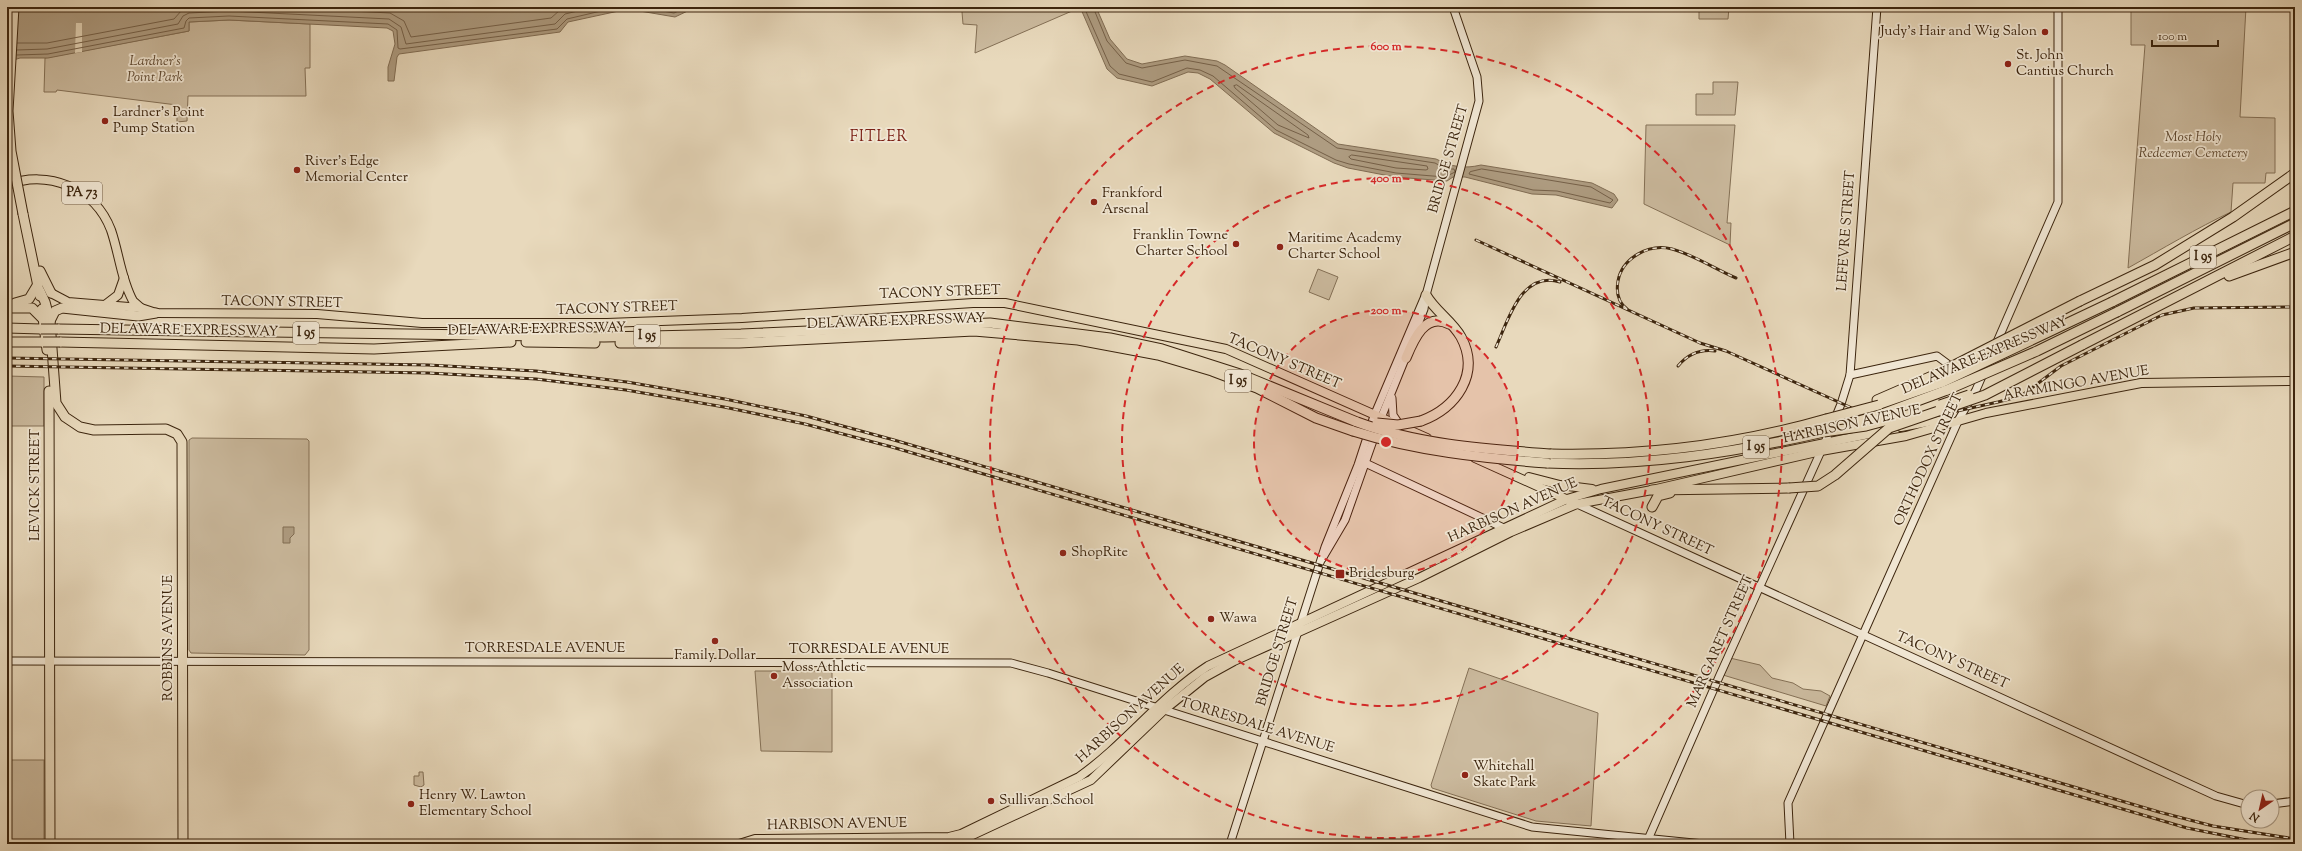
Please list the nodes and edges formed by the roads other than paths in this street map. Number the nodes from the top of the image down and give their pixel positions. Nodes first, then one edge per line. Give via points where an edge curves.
1 (14, 7) edge
2 (1453, 7) edge
3 (1878, 7) edge
4 (2058, 7) edge
5 (2295, 172) edge
6 (7, 185) edge
7 (2295, 211) edge
8 (2295, 223) edge
9 (2295, 236) edge
10 (29, 246) junction
11 (2295, 252) edge
12 (124, 276) junction
13 (39, 287) junction
14 (51, 293) joint
15 (1426, 295) junction
16 (7, 303) edge
17 (2164, 304) junction
18 (104, 305) junction
19 (7, 308) edge
20 (141, 308) junction
21 (156, 314) junction
22 (45, 323) junction
23 (1452, 326) junction
24 (7, 328) edge
25 (554, 339) junction
26 (7, 342) edge
27 (1119, 344) junction
28 (2082, 345) junction
29 (1406, 358) junction
30 (1850, 375) junction
31 (2295, 381) edge
32 (1945, 386) junction
33 (1394, 388) junction
34 (1976, 390) junction
35 (1878, 402) junction
36 (1377, 417) junction
37 (1357, 420) junction
38 (1959, 420) junction
39 (1401, 427) junction
40 (1824, 432) junction
41 (177, 434) joint
42 (1823, 448) junction
43 (1362, 462) junction
44 (1510, 472) junction
45 (1600, 489) junction
46 (1652, 490) junction
47 (1694, 490) junction
48 (1567, 499) junction
49 (1577, 504) junction
50 (1652, 507) dead end
51 (1503, 528) junction
52 (1512, 532) junction
53 (1759, 588) junction
54 (1301, 622) junction
55 (1298, 631) junction
56 (1863, 636) junction
57 (7, 661) edge
58 (50, 661) junction
59 (183, 661) junction
60 (1160, 709) junction
61 (1264, 741) junction
62 (1099, 768) junction
63 (1079, 777) junction
64 (1091, 780) junction
65 (2295, 801) edge
66 (2240, 802) edge
67 (2280, 803) edge
68 (1648, 841) edge
69 (50, 844) edge
70 (183, 844) edge
71 (739, 844) edge
72 (953, 844) edge
73 (1230, 844) edge
74 (1704, 844) edge
75 (1790, 844) edge

1 - 10 highway, bridge via 8,111 12,159
2 - 15 street, BRIDGE STREET via 1477,77 1479,101
3 - 30 street, LEFEVRE STREET
4 - 34 street, ORTHODOX STREET via 2058,202
5 - 35 highway, bridge via 2233,217 2156,265
6 - 12 main road, PA 73 via 28,179 44,179 60,182 81,193 98,209 110,228
7 - 32 highway, DELAWARE EXPRESSWAY / I 95, bridge
8 - 32 highway, DELAWARE EXPRESSWAY / I 95, bridge via 2037,351
9 - 17 highway
10 - 13 highway, LEVICK STREET
10 - 14 highway via 43,281
11 - 17 highway via 2238,272
12 - 18 main road via 118,296
12 - 20 main road via 130,296
13 - 16 highway via 27,300
13 - 22 highway, LEVICK STREET
14 - 18 main road via 68,302
15 - 23 highway
15 - 29 street, BRIDGE STREET via 1424,309
15 - 36 street, BRIDGE STREET via 1419,306
17 - 28 highway
18 - 20 main road
19 - 22 highway via 32,308
20 - 21 main road
21 - 22 highway via 138,316 64,308 55,311
21 - 36 main road, TACONY STREET via 317,314 422,323 602,323 742,318 997,302 1226,349
22 - 24 highway, DELAWARE EXPRESSWAY / I 95
22 - 25 highway, DELAWARE EXPRESSWAY / I 95, bridge via 58,329
22 - 41 highway, LEVICK STREET via 54,352 55,398 64,417 73,424 94,430 166,429
22 - 58 highway, LEVICK STREET via 50,432
23 - 29 highway via 1440,321 1428,323 1417,334
23 - 37 highway, bridge via 1465,348 1468,366 1465,384 1454,401 1421,421 1398,425
25 - 26 highway, DELAWARE EXPRESSWAY / I 95, bridge via 374,349
25 - 27 highway, DELAWARE EXPRESSWAY / I 95 via 740,339 907,330 1022,334
27 - 37 highway, DELAWARE EXPRESSWAY / I 95 via 1204,361 1314,406
27 - 40 highway, DELAWARE EXPRESSWAY / I 95, bridge via 1212,371 1257,388 1316,418 1354,431 1411,446 1460,455 1547,463 1622,464 1736,451
28 - 40 highway, bridge via 1992,386 1932,408 1866,426
28 - 47 highway, bridge via 1985,395 1889,428 1835,475 1818,486
29 - 33 street, BRIDGE STREET
30 - 34 street via 1937,356 1964,376
30 - 42 street, LEFEVRE STREET
31 - 38 main road, ARAMINGO AVENUE via 2141,383
32 - 35 highway, DELAWARE EXPRESSWAY / I 95
32 - 40 highway, DELAWARE EXPRESSWAY / I 95, bridge via 1882,414
33 - 36 street, BRIDGE STREET
33 - 39 street via 1392,412
34 - 38 street, ORTHODOX STREET
35 - 37 highway, I 95, bridge via 1826,420 1770,434 1707,446 1613,454 1550,454 1426,440
36 - 39 main road, TACONY STREET
36 - 43 street, BRIDGE STREET
38 - 42 main road, HARBISON AVENUE via 1949,418
38 - 56 street, ORTHODOX STREET
39 - 44 main road, TACONY STREET
41 - 59 highway, ROBBINS AVENUE via 183,449
42 - 45 main road, HARBISON AVENUE
42 - 46 main road, HARBISON AVENUE
42 - 53 street, MARGARET STREET
43 - 51 street
43 - 54 street, BRIDGE STREET via 1325,547
44 - 45 main road via 1567,487
44 - 48 main road, TACONY STREET
45 - 48 main road, HARBISON AVENUE
46 - 47 highway
46 - 49 main road, HARBISON AVENUE
47 - 50 highway via 1662,494 1656,498
48 - 49 main road, TACONY STREET
48 - 51 main road, HARBISON AVENUE
49 - 52 main road, HARBISON AVENUE
49 - 53 street, TACONY STREET
51 - 52 street
51 - 54 main road, HARBISON AVENUE
52 - 55 main road, HARBISON AVENUE via 1419,578
53 - 56 street, TACONY STREET
53 - 68 street, MARGARET STREET
54 - 55 street, BRIDGE STREET
54 - 60 main road, HARBISON AVENUE via 1208,666 1185,681
55 - 60 main road, HARBISON AVENUE via 1205,677
55 - 61 street, BRIDGE STREET
56 - 66 street, TACONY STREET via 2216,796
56 - 75 street, ORTHODOX STREET via 1788,803
57 - 58 street, TORRESDALE AVENUE
58 - 59 street, TORRESDALE AVENUE
58 - 69 highway, LEVICK STREET
59 - 60 street, TORRESDALE AVENUE via 1011,663
59 - 70 highway, ROBBINS AVENUE
60 - 61 street, TORRESDALE AVENUE
60 - 62 main road, HARBISON AVENUE
61 - 68 street, TORRESDALE AVENUE via 1532,827
61 - 73 street, BRIDGE STREET
62 - 63 main road, HARBISON AVENUE
62 - 64 main road, HARBISON AVENUE
63 - 64 main road
63 - 71 main road, HARBISON AVENUE via 961,834 949,837 755,839
64 - 72 main road, HARBISON AVENUE
65 - 67 street
68 - 74 street, TORRESDALE AVENUE

